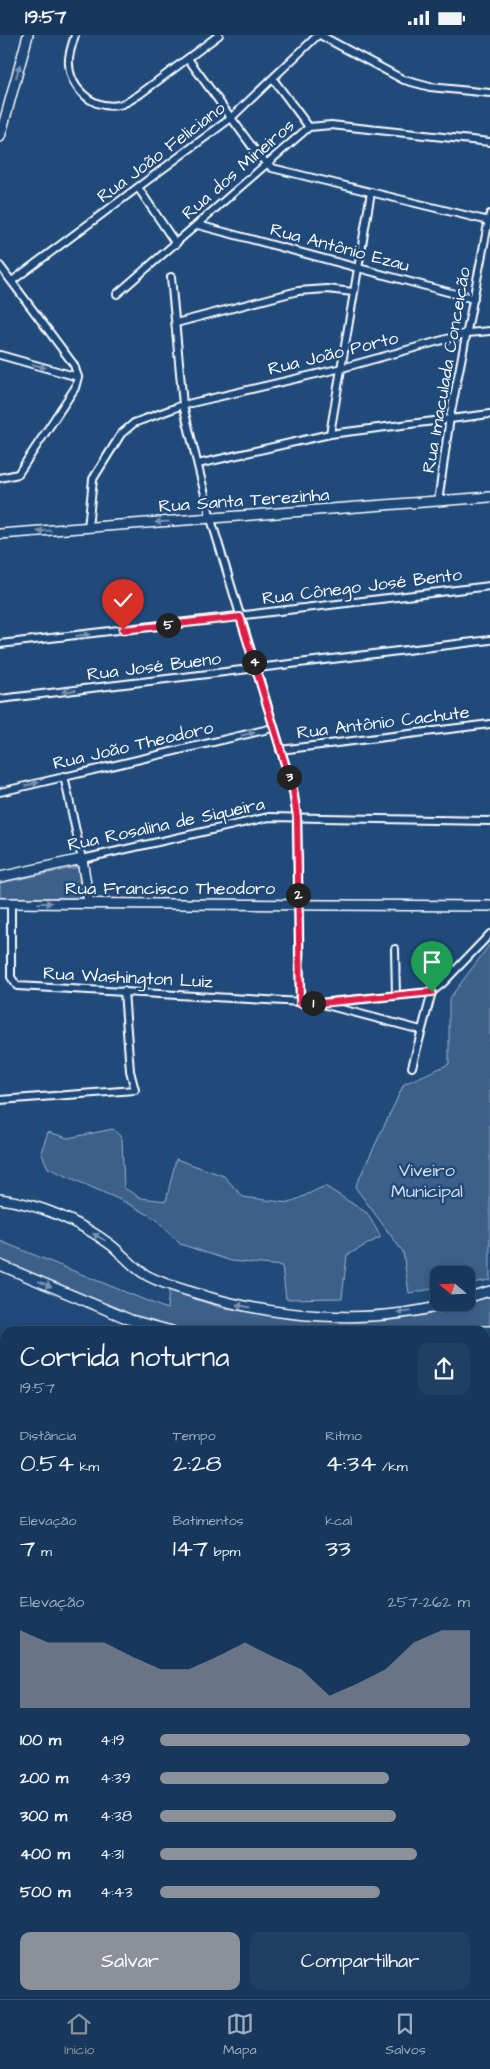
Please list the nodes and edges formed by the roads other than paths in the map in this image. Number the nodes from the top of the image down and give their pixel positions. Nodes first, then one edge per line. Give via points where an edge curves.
1 (28, 35) edge
2 (75, 35) edge
3 (219, 35) edge
4 (319, 35) edge
5 (189, 60) junction
6 (273, 79) junction
7 (490, 93) edge
8 (231, 118) junction
9 (309, 127) junction
10 (0, 136) edge
11 (490, 142) edge
12 (267, 163) junction
13 (139, 189) junction
14 (371, 192) junction
15 (490, 213) edge
16 (489, 221) junction
17 (198, 225) junction
18 (176, 243) junction
19 (487, 244) edge
20 (0, 266) edge
21 (357, 267) junction
22 (171, 277) dead end
23 (12, 281) junction
24 (353, 291) junction
25 (117, 294) dead end
26 (474, 299) junction
27 (176, 323) junction
28 (490, 331) edge
29 (468, 333) junction
30 (0, 355) edge
31 (342, 368) junction
32 (78, 377) junction
33 (183, 405) junction
34 (490, 414) edge
35 (450, 417) junction
36 (330, 434) junction
37 (198, 464) junction
38 (0, 479) edge
39 (490, 497) edge
40 (438, 502) junction
41 (211, 519) junction
42 (88, 528) junction
43 (0, 534) edge
44 (490, 586) edge
45 (240, 617) junction
46 (490, 640) edge
47 (0, 644) edge
48 (256, 669) junction
49 (0, 699) edge
50 (490, 724) edge
51 (273, 729) junction
52 (280, 750) junction
53 (64, 776) junction
54 (0, 792) edge
55 (297, 817) junction
56 (490, 821) edge
57 (82, 859) junction
58 (0, 877) edge
59 (0, 903) edge
60 (11, 903) junction
61 (89, 903) junction
62 (298, 905) junction
63 (490, 906) edge
64 (490, 934) edge
65 (395, 949) dead end
66 (124, 991) junction
67 (432, 992) junction
68 (396, 995) junction
69 (300, 1003) junction
70 (321, 1003) junction
71 (421, 1030) junction
72 (412, 1067) dead end
73 (0, 1100) edge
74 (0, 1199) edge
75 (0, 1265) edge
76 (490, 1291) edge
77 (475, 1295) edge
78 (430, 1308) edge
79 (151, 1326) edge

10 -> 1 street
2 - 5 street via 69,59 72,80 84,95 100,104 128,102
3 - 5 street
4 - 6 street, Rua João Feliciano
4 - 7 street via 404,80 430,87
5 - 8 street
6 - 8 street, Rua João Feliciano
6 - 9 street
8 - 12 street
8 - 13 street, Rua João Feliciano
9 - 11 street, Rua dos Mineiros via 331,125
9 - 12 street, Rua dos Mineiros
12 - 14 street via 281,172
12 - 17 street, Rua dos Mineiros
13 - 18 street
13 - 23 street, Rua João Feliciano
14 - 16 street
14 - 21 street
15 - 16 street, Rua Imaculada Conceição
16 - 19 street, Rua Imaculada Conceição
17 - 18 street, Rua dos Mineiros
17 - 21 street, Rua Antônio Ezau
18 - 25 street, Rua dos Mineiros
19 - 26 street, Rua Imaculada Conceição
20 - 23 street
21 - 24 street
21 - 26 street, Rua Antônio Ezau
22 - 27 street
23 - 32 street via 74,365
24 - 27 street via 298,291
24 - 31 street
26 - 29 street, Rua Imaculada Conceição
27 - 33 street
28 - 29 street, Rua João Porto
29 - 31 street, Rua João Porto
29 - 35 street, Rua Imaculada Conceição
30 -> 32 street
31 - 33 street, Rua João Porto
31 - 36 street
32 - 38 street via 75,388 19,473
33 - 37 street
33 - 42 street, Rua João Porto via 140,419 121,434 93,479
34 - 35 street
35 - 36 street
35 - 40 street, Rua Imaculada Conceição
36 - 37 street
37 - 41 street
39 - 40 street, Rua Santa Terezinha
40 - 41 street, Rua Santa Terezinha
41 -> 42 street, Rua Santa Terezinha
41 - 45 street
42 -> 43 street, Rua Santa Terezinha
44 - 45 street, Rua Cônego José Bento
47 -> 45 street, Rua Cônego José Bento
45 - 48 street
46 - 48 street, Rua José Bueno
48 -> 49 street, Rua José Bueno
48 - 51 street
50 - 52 street, Rua Antônio Cachute
51 - 52 street
53 -> 51 street, Rua João Theodoro
52 - 55 street via 293,790
54 -> 53 street, Rua João Theodoro
53 - 57 street
55 - 56 street, Rua Rosalina de Siqueira
55 - 57 street, Rua Rosalina de Siqueira via 253,819
55 - 62 street
57 - 58 street, Rua Rosalina de Siqueira
57 - 61 street
59 - 60 street, Rua Francisco Theodoro
60 -> 61 street, Rua Francisco Theodoro
60 - 66 street, Rua Washington Luiz via 11,977 14,984
61 - 62 street, Rua Francisco Theodoro
62 - 63 street, Rua Francisco Theodoro
62 - 69 street
64 - 67 street
65 - 68 street
66 - 69 street, Rua Washington Luiz
66 - 73 street via 130,1071 136,1090
67 - 68 street, Rua Washington Luiz
67 - 71 street
68 - 70 street, Rua Washington Luiz
69 - 70 street, Rua Washington Luiz
70 - 71 street, Rua Washington Luiz
71 - 72 street
78 -> 74 street via 353,1316 280,1313 228,1303 150,1277 106,1242 48,1210
75 -> 79 street
76 - 77 street

